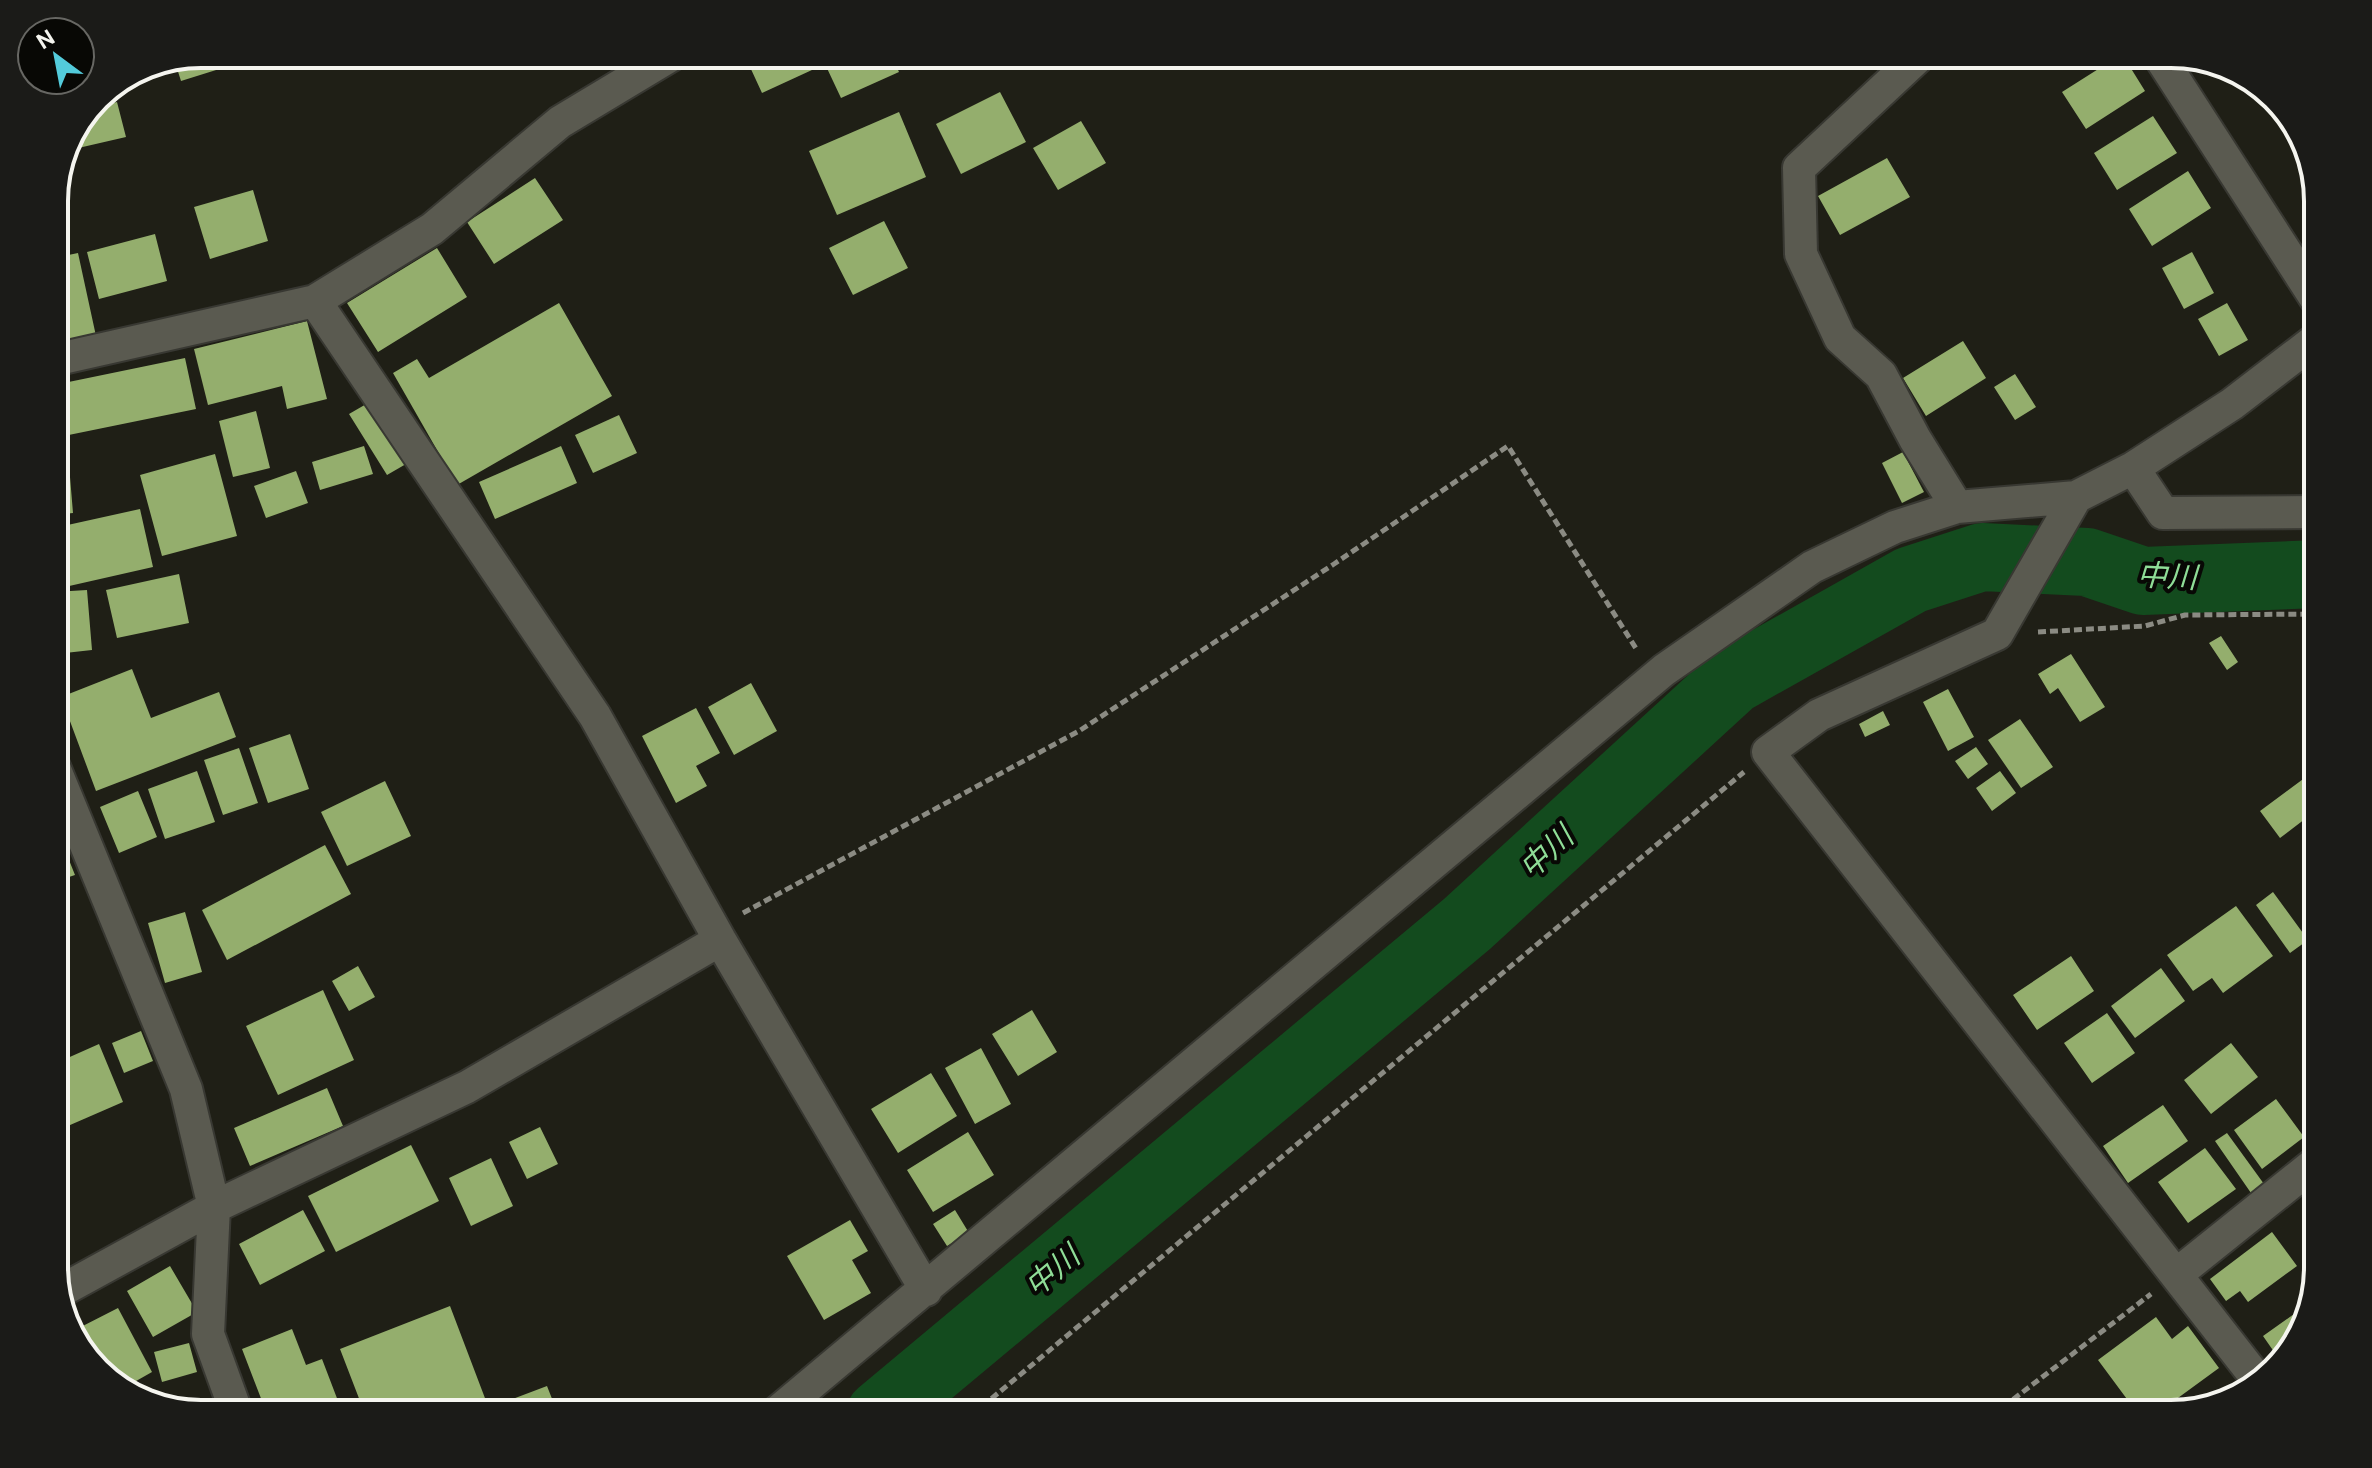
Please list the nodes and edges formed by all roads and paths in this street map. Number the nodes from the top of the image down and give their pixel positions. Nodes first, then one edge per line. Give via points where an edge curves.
1 (650, 68) edge
2 (1906, 68) edge
3 (2167, 68) edge
4 (2304, 280) edge
5 (315, 301) junction
6 (2304, 349) edge
7 (68, 357) edge
8 (2133, 468) junction
9 (2076, 497) junction
10 (1957, 507) junction
11 (2304, 512) edge
12 (2304, 614) edge
13 (1997, 634) junction
14 (1655, 678) junction
15 (1768, 752) junction
16 (68, 801) edge
17 (717, 935) junction
18 (2304, 1172) edge
19 (214, 1207) junction
20 (2177, 1274) junction
21 (70, 1286) edge
22 (926, 1290) junction
23 (2252, 1372) edge
24 (232, 1400) edge
25 (792, 1400) edge
26 (990, 1400) edge
27 (2012, 1400) edge

1 - 5 street via 560,122 432,229
2 - 10 street via 1799,168 1801,254 1840,338 1881,375
3 - 4 street
5 - 7 street
5 - 17 street via 595,716
6 - 8 street via 2232,404
8 - 9 street
8 - 11 street via 2163,513
9 - 10 street
9 - 13 street
10 - 14 street via 1895,527 1812,567
12 - 13 path via 2185,615 2145,626
13 - 15 street via 1819,715
14 - 17 path via 1508,446 1079,731
14 - 22 street
15 - 20 street
15 - 26 path
16 - 19 street via 186,1089
17 - 19 street via 467,1087
17 - 22 street
18 - 20 street
19 - 21 street
19 - 24 street via 208,1334
20 - 23 street
20 - 27 path
22 - 25 street

